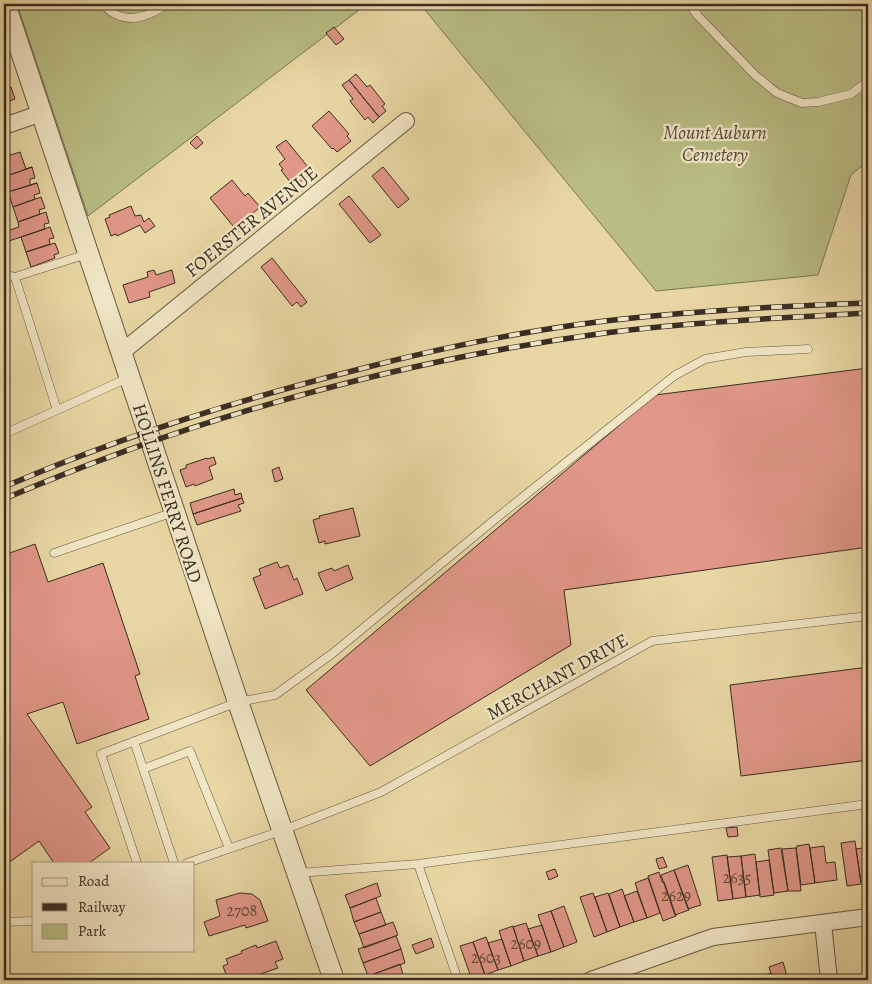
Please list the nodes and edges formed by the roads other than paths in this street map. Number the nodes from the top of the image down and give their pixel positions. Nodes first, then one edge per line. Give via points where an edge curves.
1 (5, 4) edge
2 (102, 4) edge
3 (166, 4) edge
4 (689, 4) edge
5 (868, 81) edge
6 (42, 113) junction
7 (406, 121) dead end
8 (4, 126) edge
9 (89, 253) junction
10 (4, 274) edge
11 (14, 277) junction
12 (808, 349) dead end
13 (122, 352) junction
14 (130, 377) junction
15 (57, 410) junction
16 (4, 434) edge
17 (174, 512) junction
18 (54, 553) dead end
19 (868, 616) edge
20 (238, 702) junction
21 (134, 741) junction
22 (143, 770) junction
23 (868, 804) edge
24 (281, 831) junction
25 (229, 848) junction
26 (137, 862) edge
27 (174, 862) edge
28 (190, 862) edge
29 (418, 864) junction
30 (296, 874) junction
31 (868, 918) edge
32 (32, 921) edge
33 (4, 922) edge
34 (823, 923) junction
35 (334, 980) edge
36 (458, 980) edge
37 (591, 980) edge
38 (829, 980) edge

1 - 6 street, HOLLINS FERRY ROAD
2 - 3 lane via 115,14 129,18 145,16
4 - 5 lane via 755,75 777,93 802,103 818,102 851,94
6 - 8 street
6 - 9 street, HOLLINS FERRY ROAD
7 - 13 street, FOERSTER AVENUE
9 - 11 lane
9 - 13 street, HOLLINS FERRY ROAD
10 - 11 lane
11 - 15 lane
12 - 20 lane via 746,352 705,360 674,376 333,653 276,695
13 - 14 street, HOLLINS FERRY ROAD
14 - 15 lane
14 - 17 street, HOLLINS FERRY ROAD
15 - 16 lane
17 - 18 lane
17 - 20 street, HOLLINS FERRY ROAD
19 - 24 lane, MERCHANT DRIVE via 652,641 381,792
20 - 21 lane
20 - 24 street, HOLLINS FERRY ROAD
21 - 22 lane
21 - 26 lane via 101,754
22 - 25 lane via 190,751
22 - 27 lane
23 - 29 lane
24 - 25 lane, MERCHANT DRIVE
24 - 30 street, HOLLINS FERRY ROAD
25 - 28 lane, MERCHANT DRIVE
29 - 30 lane
29 - 36 lane
30 - 35 street, HOLLINS FERRY ROAD
31 - 34 street
32 - 33 lane
34 - 37 street via 713,937
34 - 38 street

